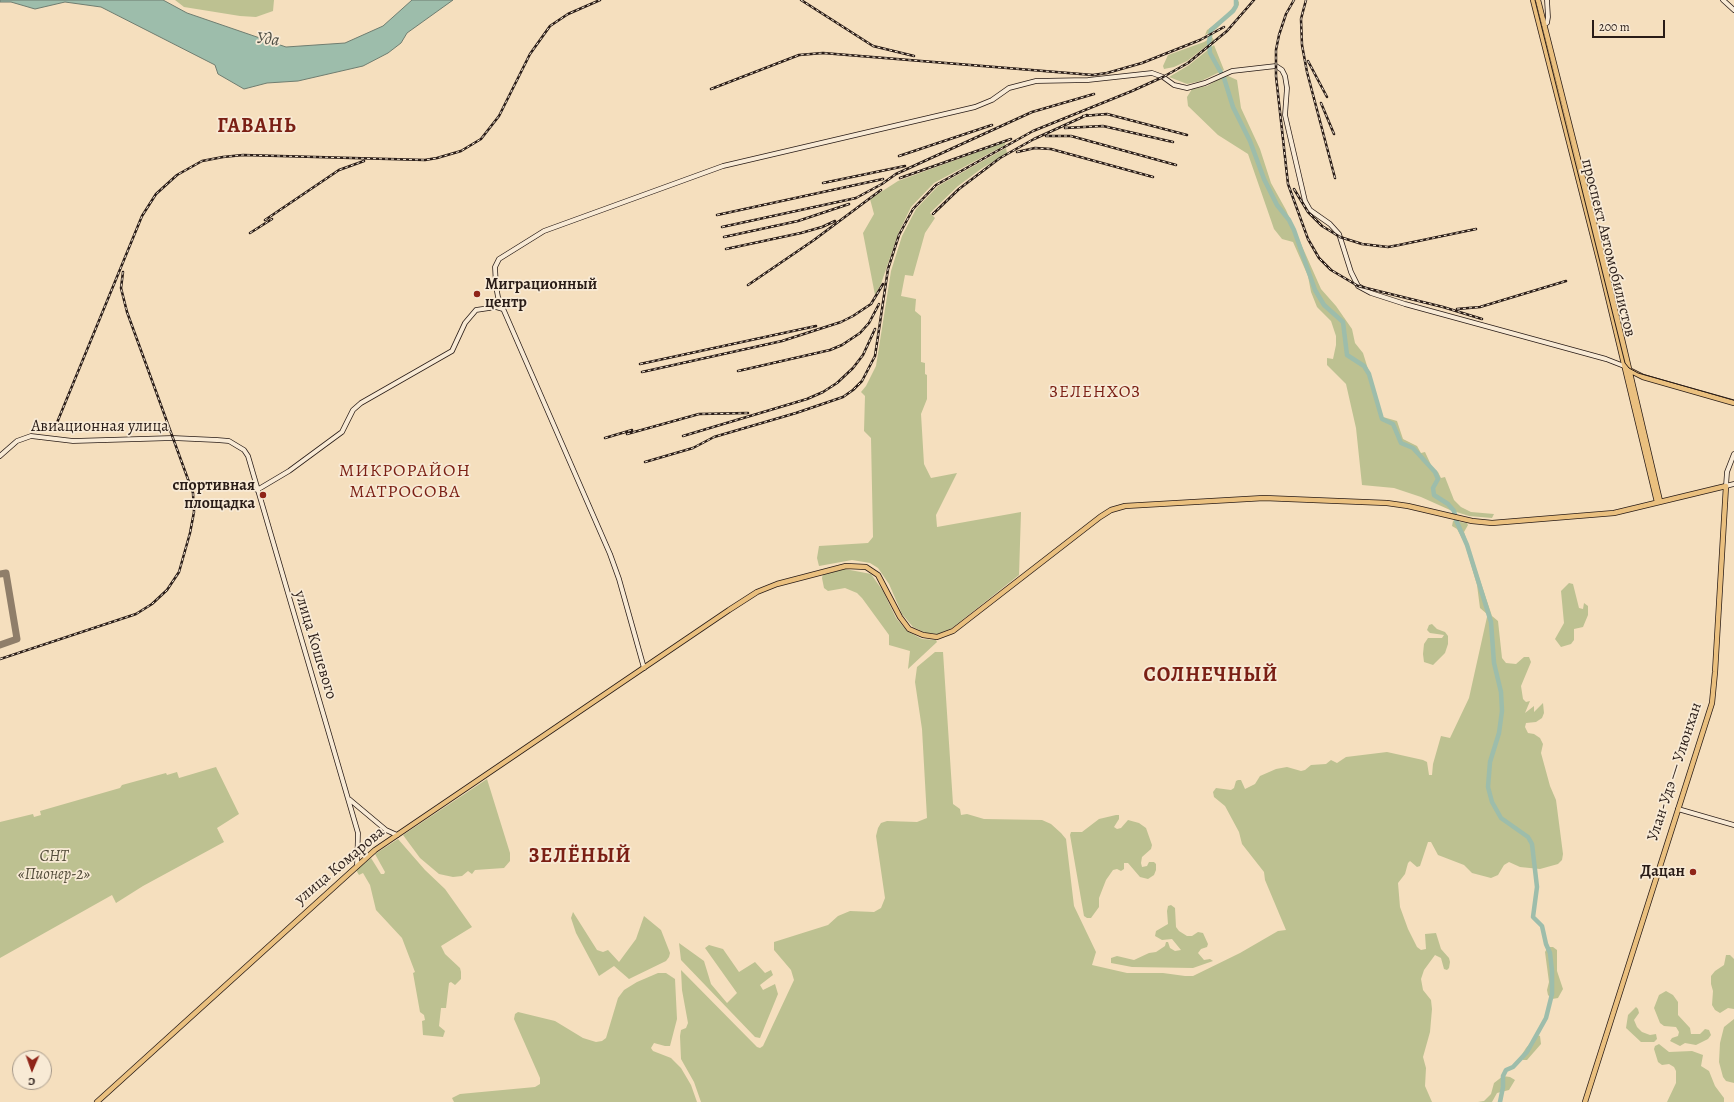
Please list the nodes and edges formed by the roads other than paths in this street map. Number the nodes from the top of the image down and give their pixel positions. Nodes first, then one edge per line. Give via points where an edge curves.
1 (1533, 0) edge
2 (1538, 0) edge
3 (1546, 0) edge
4 (1723, 0) edge
5 (1734, 10) edge
6 (1544, 24) junction
7 (498, 297) junction
8 (496, 307) junction
9 (503, 309) junction
10 (1624, 366) junction
11 (1629, 371) junction
12 (1734, 403) edge
13 (229, 442) joint
14 (1734, 454) edge
15 (0, 456) edge
16 (1734, 484) edge
17 (1726, 486) junction
18 (257, 490) junction
19 (1659, 502) junction
20 (644, 668) junction
21 (349, 798) junction
22 (1678, 809) junction
23 (1734, 826) edge
24 (397, 835) junction
25 (357, 866) junction
26 (97, 1102) edge
27 (1585, 1102) edge

1 - 10 main road, проспект Автомобилистов
2 - 6 main road, проспект Автомобилистов
3 - 6 street via 1548,17 1547,23
4 - 5 street
6 - 11 main road, проспект Автомобилистов
7 - 8 street
7 - 9 street
7 - 10 street via 496,263 532,237 723,166 975,107 992,100 1009,88 1024,83 1152,73 1174,85 1186,88 1205,83 1222,74 1276,66 1286,76 1285,115 1305,201 1310,210 1339,234 1350,272 1358,286 1405,304
8 - 9 street
8 - 18 street via 476,310 461,330 452,351 361,403 354,410 342,432 289,471
9 - 20 street via 610,554
10 - 11 main road
10 - 19 main road, проспект Автомобилистов
11 - 12 main road
11 - 19 main road, проспект Автомобилистов
13 - 15 street, Авиационная улица via 174,438 73,441 31,436 17,442
13 - 18 street, улица Кошевого via 238,445 248,456
14 - 17 street via 1727,472
16 - 17 street
17 - 19 main road, улица Комарова
17 - 22 main road, Улан-Удэ — Улюнхан via 1712,703
18 - 21 street, улица Кошевого
19 - 20 main road, улица Комарова via 1614,512 1492,523 1387,503 1264,498 1125,506 1100,517 943,636 923,635 910,629 900,617 878,575 866,567 846,566 776,584 757,592
20 - 24 main road, улица Комарова
21 - 24 street via 386,830
21 - 25 street, улица Кошевого via 358,833
22 - 23 street
22 - 27 main road, Улан-Удэ — Улюнхан
24 - 25 main road, улица Комарова
25 - 26 main road, улица Комарова

